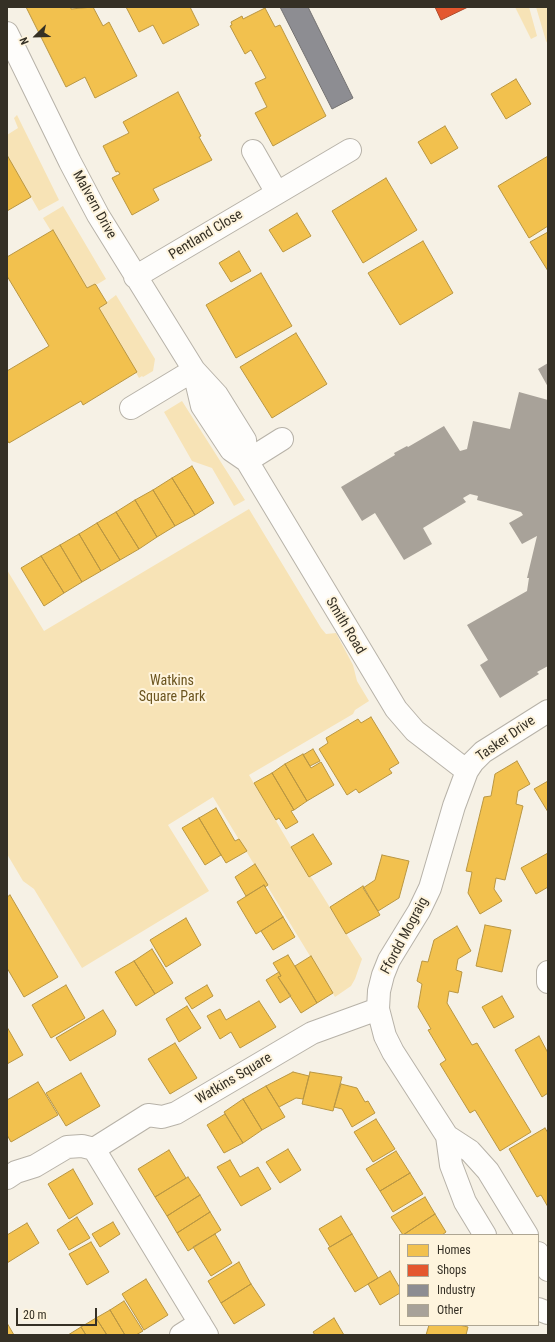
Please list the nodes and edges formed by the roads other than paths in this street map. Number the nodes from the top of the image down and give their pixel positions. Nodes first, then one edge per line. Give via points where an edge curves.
1 (7, 33) edge
2 (350, 150) dead end
3 (253, 151) dead end
4 (277, 193) junction
5 (136, 277) junction
6 (194, 370) junction
7 (131, 408) dead end
8 (282, 439) dead end
9 (247, 461) junction
10 (548, 711) edge
11 (467, 771) junction
12 (548, 972) edge
13 (548, 982) edge
14 (378, 1009) junction
15 (447, 1136) junction
16 (94, 1149) junction
17 (7, 1178) edge
18 (484, 1234) edge
19 (526, 1234) edge
20 (539, 1255) edge
21 (548, 1270) edge
22 (204, 1329) edge
23 (181, 1335) edge

1 - 5 street, Malvern Drive via 98,215
2 - 4 street, Pentland Close
3 - 4 street
4 - 5 street, Pentland Close
5 - 6 street, Malvern Drive
6 - 7 street
6 - 9 street, Malvern Drive via 202,406 231,450
8 - 9 street
9 - 11 street, Smith Road via 396,709 415,731
10 - 11 street, Tasker Drive via 483,752
11 - 14 street, Ffordd Mograig via 430,888 383,974
12 - 13 street
14 - 15 street, Ffordd Mograig via 385,1036 393,1052
14 - 16 street, Watkins Square via 312,1033 187,1108 162,1117 148,1115
15 - 18 street, Ffordd Mograig via 451,1165 465,1202
15 - 19 street, Ffordd Mograig via 470,1151 488,1171
16 - 17 street via 82,1146 67,1147 35,1166
16 - 22 street
20 - 21 street
22 - 23 street

